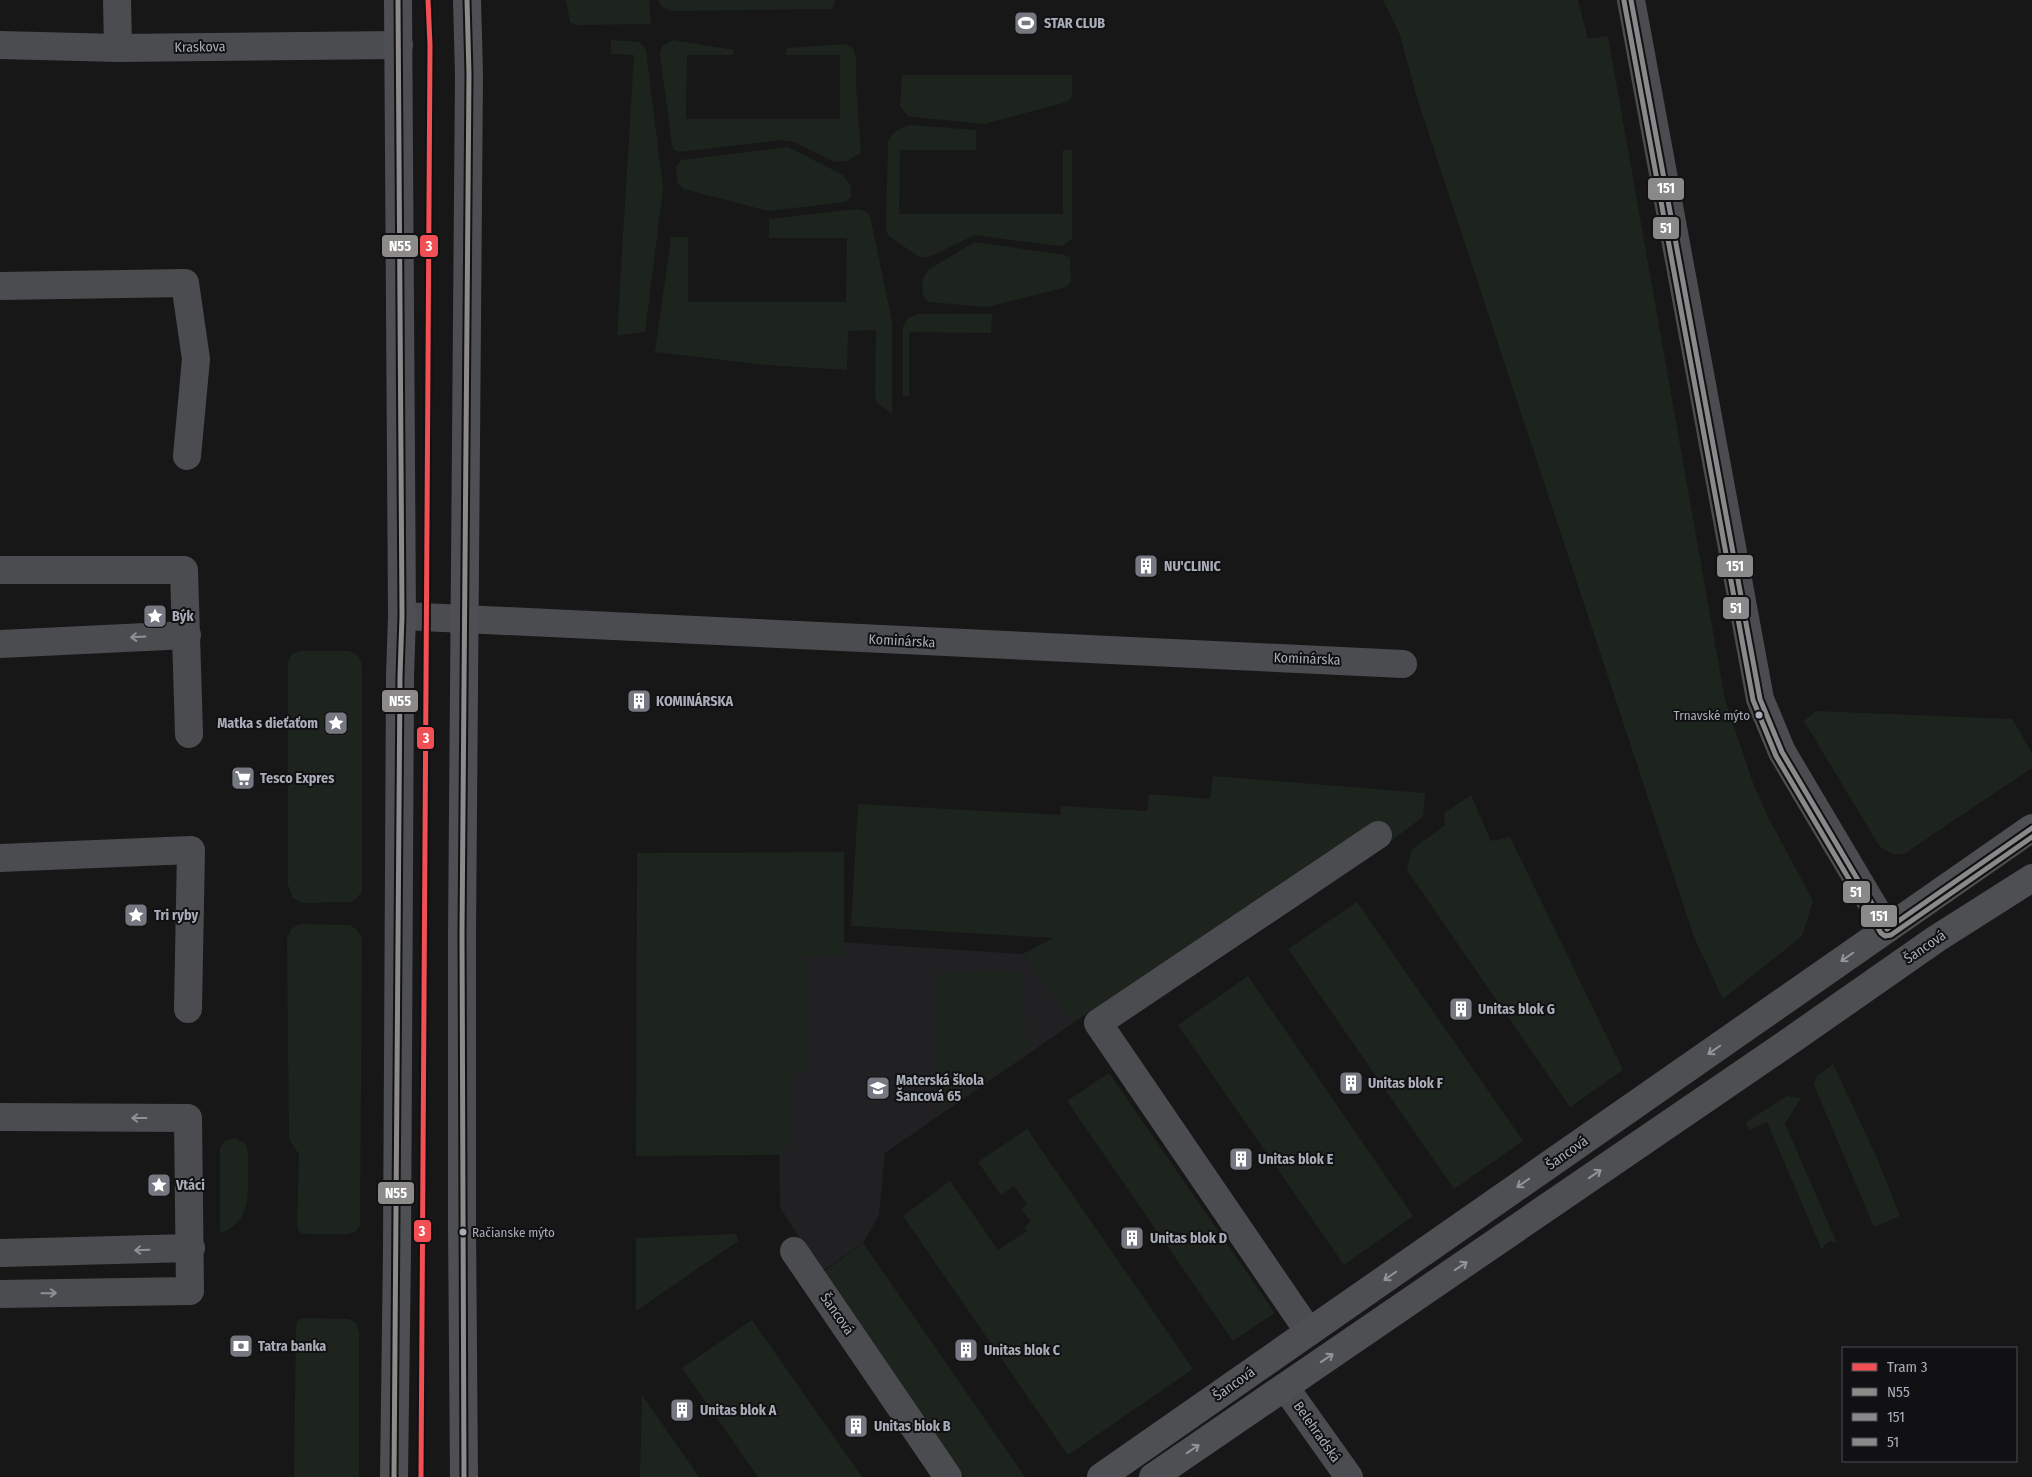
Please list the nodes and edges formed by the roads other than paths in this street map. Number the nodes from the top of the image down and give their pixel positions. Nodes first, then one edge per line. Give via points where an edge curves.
1 (117, 0) edge
2 (398, 0) edge
3 (468, 0) edge
4 (1631, 0) edge
5 (0, 45) edge
6 (399, 45) junction
7 (118, 48) junction
8 (0, 286) edge
9 (187, 456) dead end
10 (0, 570) edge
11 (402, 616) junction
12 (464, 620) junction
13 (187, 635) junction
14 (0, 644) edge
15 (1403, 664) dead end
16 (189, 734) dead end
17 (2032, 828) edge
18 (1378, 835) dead end
19 (0, 858) edge
20 (2032, 878) edge
21 (1887, 929) junction
22 (188, 1009) dead end
23 (0, 1117) edge
24 (191, 1248) junction
25 (794, 1251) dead end
26 (0, 1254) edge
27 (0, 1294) edge
28 (1309, 1332) junction
29 (1285, 1387) junction
30 (394, 1477) edge
31 (464, 1477) edge
32 (948, 1477) edge
33 (1101, 1477) edge
34 (1153, 1477) edge
35 (1348, 1477) edge

1 - 7 street
2 - 6 main road
3 - 12 main road
4 - 21 street via 1760,699 1782,752
5 - 7 street, Kraskova
6 - 7 street, Kraskova
6 - 11 main road
8 - 9 street via 185,283 196,359
10 - 13 street via 184,570
11 - 12 street, Kominárska
11 - 30 main road
12 - 15 street, Kominárska
12 - 31 main road
13 -> 14 street
13 - 16 street
17 - 21 main road, Šancová
18 - 28 street via 1098,1023
19 - 22 street via 191,850
29 -> 20 main road, Šancová via 1936,939
21 -> 28 main road, Šancová
24 -> 23 street via 188,1118
24 -> 26 street
27 -> 24 street via 190,1291
25 - 32 street, Šancová
28 - 33 main road, Šancová
34 -> 29 main road, Šancová
29 - 35 street, Belehradská

